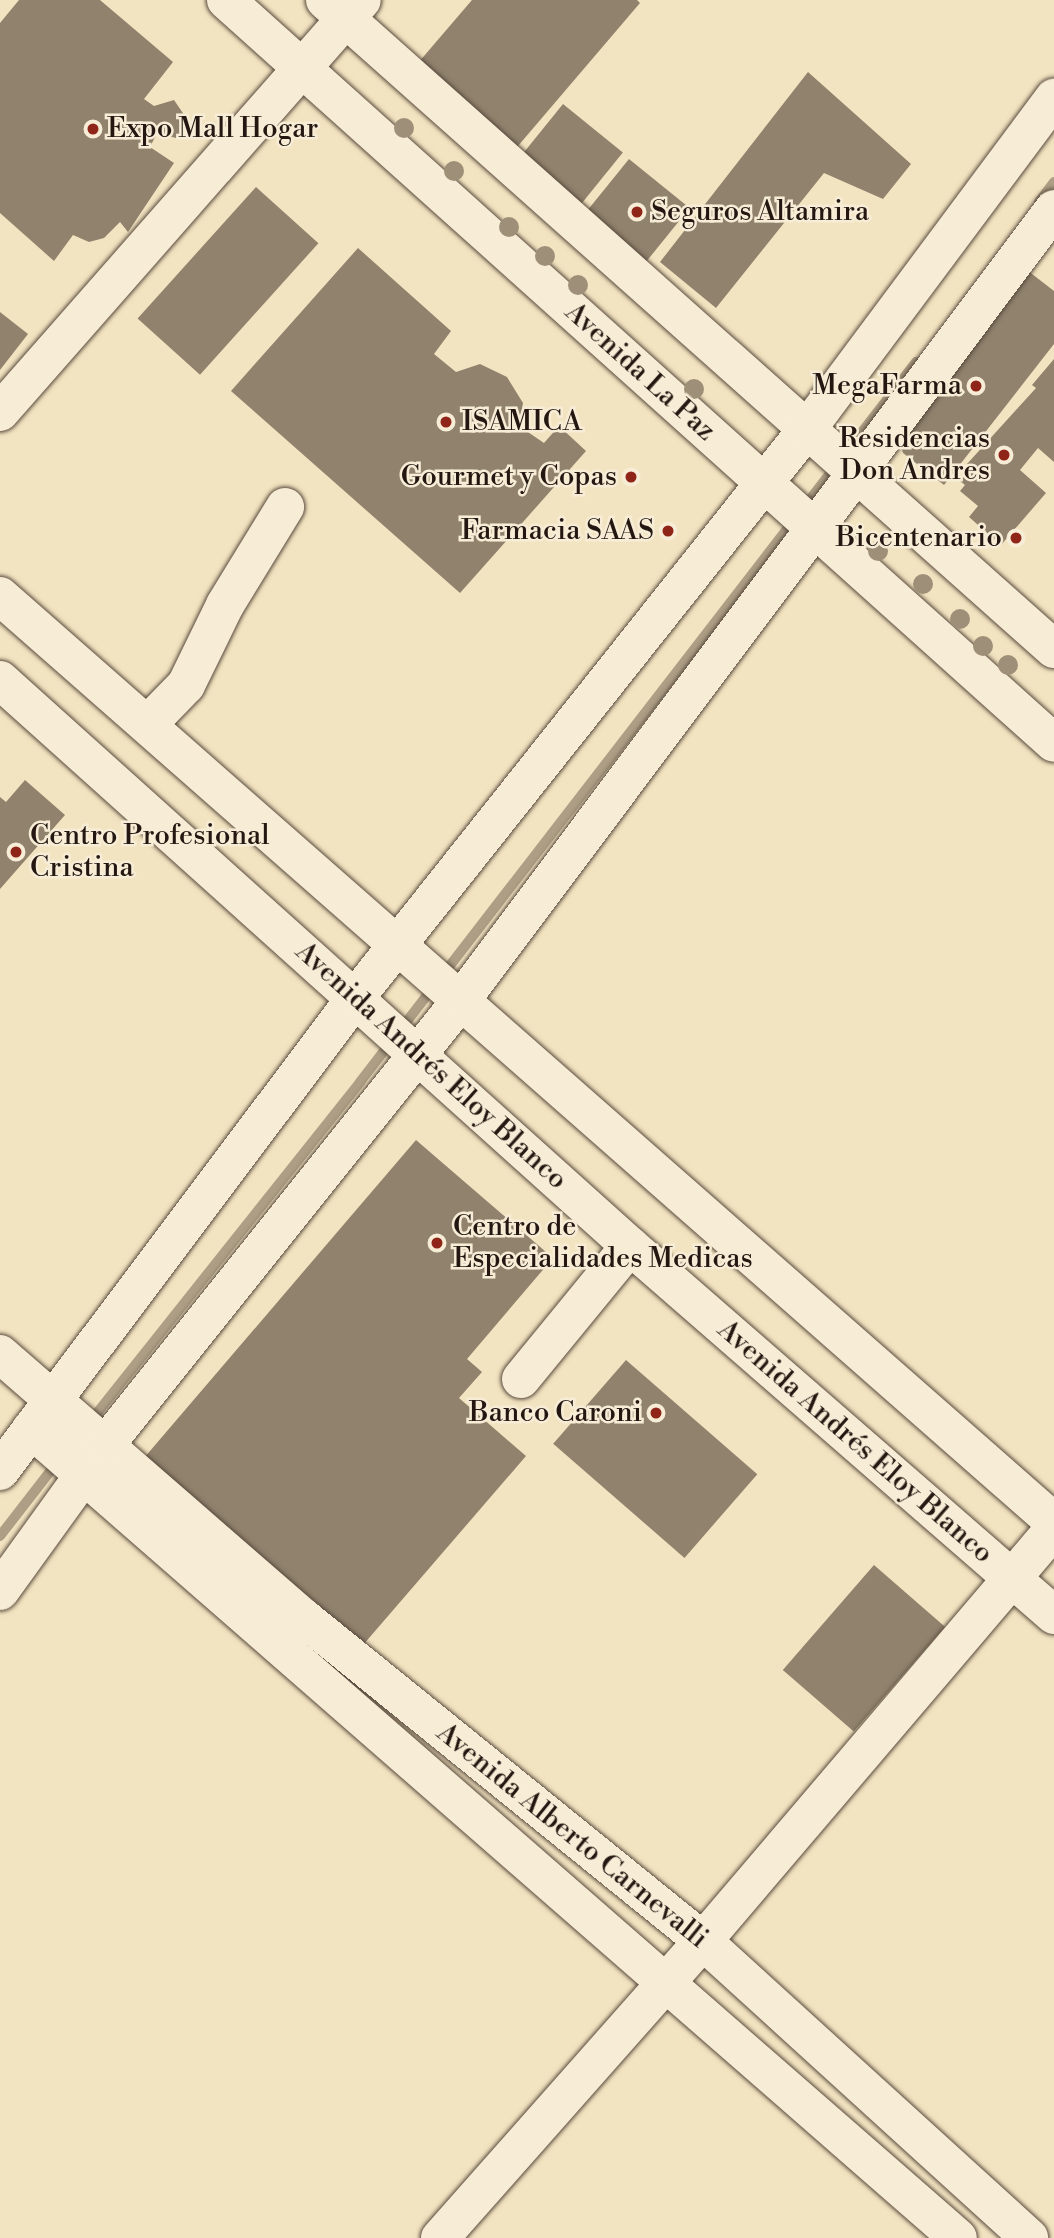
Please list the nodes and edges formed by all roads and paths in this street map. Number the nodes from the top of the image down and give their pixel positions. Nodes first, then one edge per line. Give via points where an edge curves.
1 (226, 0) edge
2 (344, 6) edge
3 (303, 68) junction
4 (1054, 97) edge
5 (1054, 209) edge
6 (0, 412) edge
7 (840, 455) junction
8 (285, 507) dead end
9 (794, 511) junction
10 (0, 596) edge
11 (1054, 649) edge
12 (0, 680) edge
13 (149, 723) junction
14 (1054, 743) edge
15 (403, 947) junction
16 (458, 996) junction
17 (360, 1000) junction
18 (414, 1051) junction
19 (630, 1246) junction
20 (0, 1354) edge
21 (521, 1379) dead end
22 (45, 1418) junction
23 (93, 1456) junction
24 (0, 1471) edge
25 (1054, 1522) edge
26 (1054, 1529) edge
27 (1012, 1579) junction
28 (0, 1591) edge
29 (1054, 1615) edge
30 (703, 1941) junction
31 (668, 1980) junction
32 (440, 2238) edge
33 (958, 2238) edge
34 (1029, 2238) edge

1 - 3 street, Avenida La Paz
2 - 3 street
2 - 7 street
3 - 6 street
3 - 9 street, Avenida La Paz
4 - 7 street
5 - 7 street
7 - 9 street
7 - 9 street
7 - 11 street
8 - 13 street via 225,605 186,685
9 - 14 street, Avenida La Paz
9 - 15 street
9 - 16 street
10 - 13 street
12 - 17 street, Avenida Andrés Eloy Blanco
13 - 15 street
15 - 16 street
15 - 17 street
16 - 18 street
16 - 25 street
17 - 18 street, Avenida Andrés Eloy Blanco
17 - 22 street
18 - 19 street, Avenida Andrés Eloy Blanco
18 - 23 street
19 - 21 street
19 - 27 street, Avenida Andrés Eloy Blanco
20 - 22 street
22 - 23 street
22 - 24 street
23 - 28 street
23 - 30 street, Avenida Alberto Carnevalli via 305,1619
23 - 31 street, Avenida Alberto Carnevalli
26 - 27 street
27 - 29 street, Avenida Andrés Eloy Blanco
27 - 30 street
30 - 31 street
30 - 34 street, Avenida Alberto Carnevalli
31 - 32 street
31 - 33 street, Avenida Alberto Carnevalli

